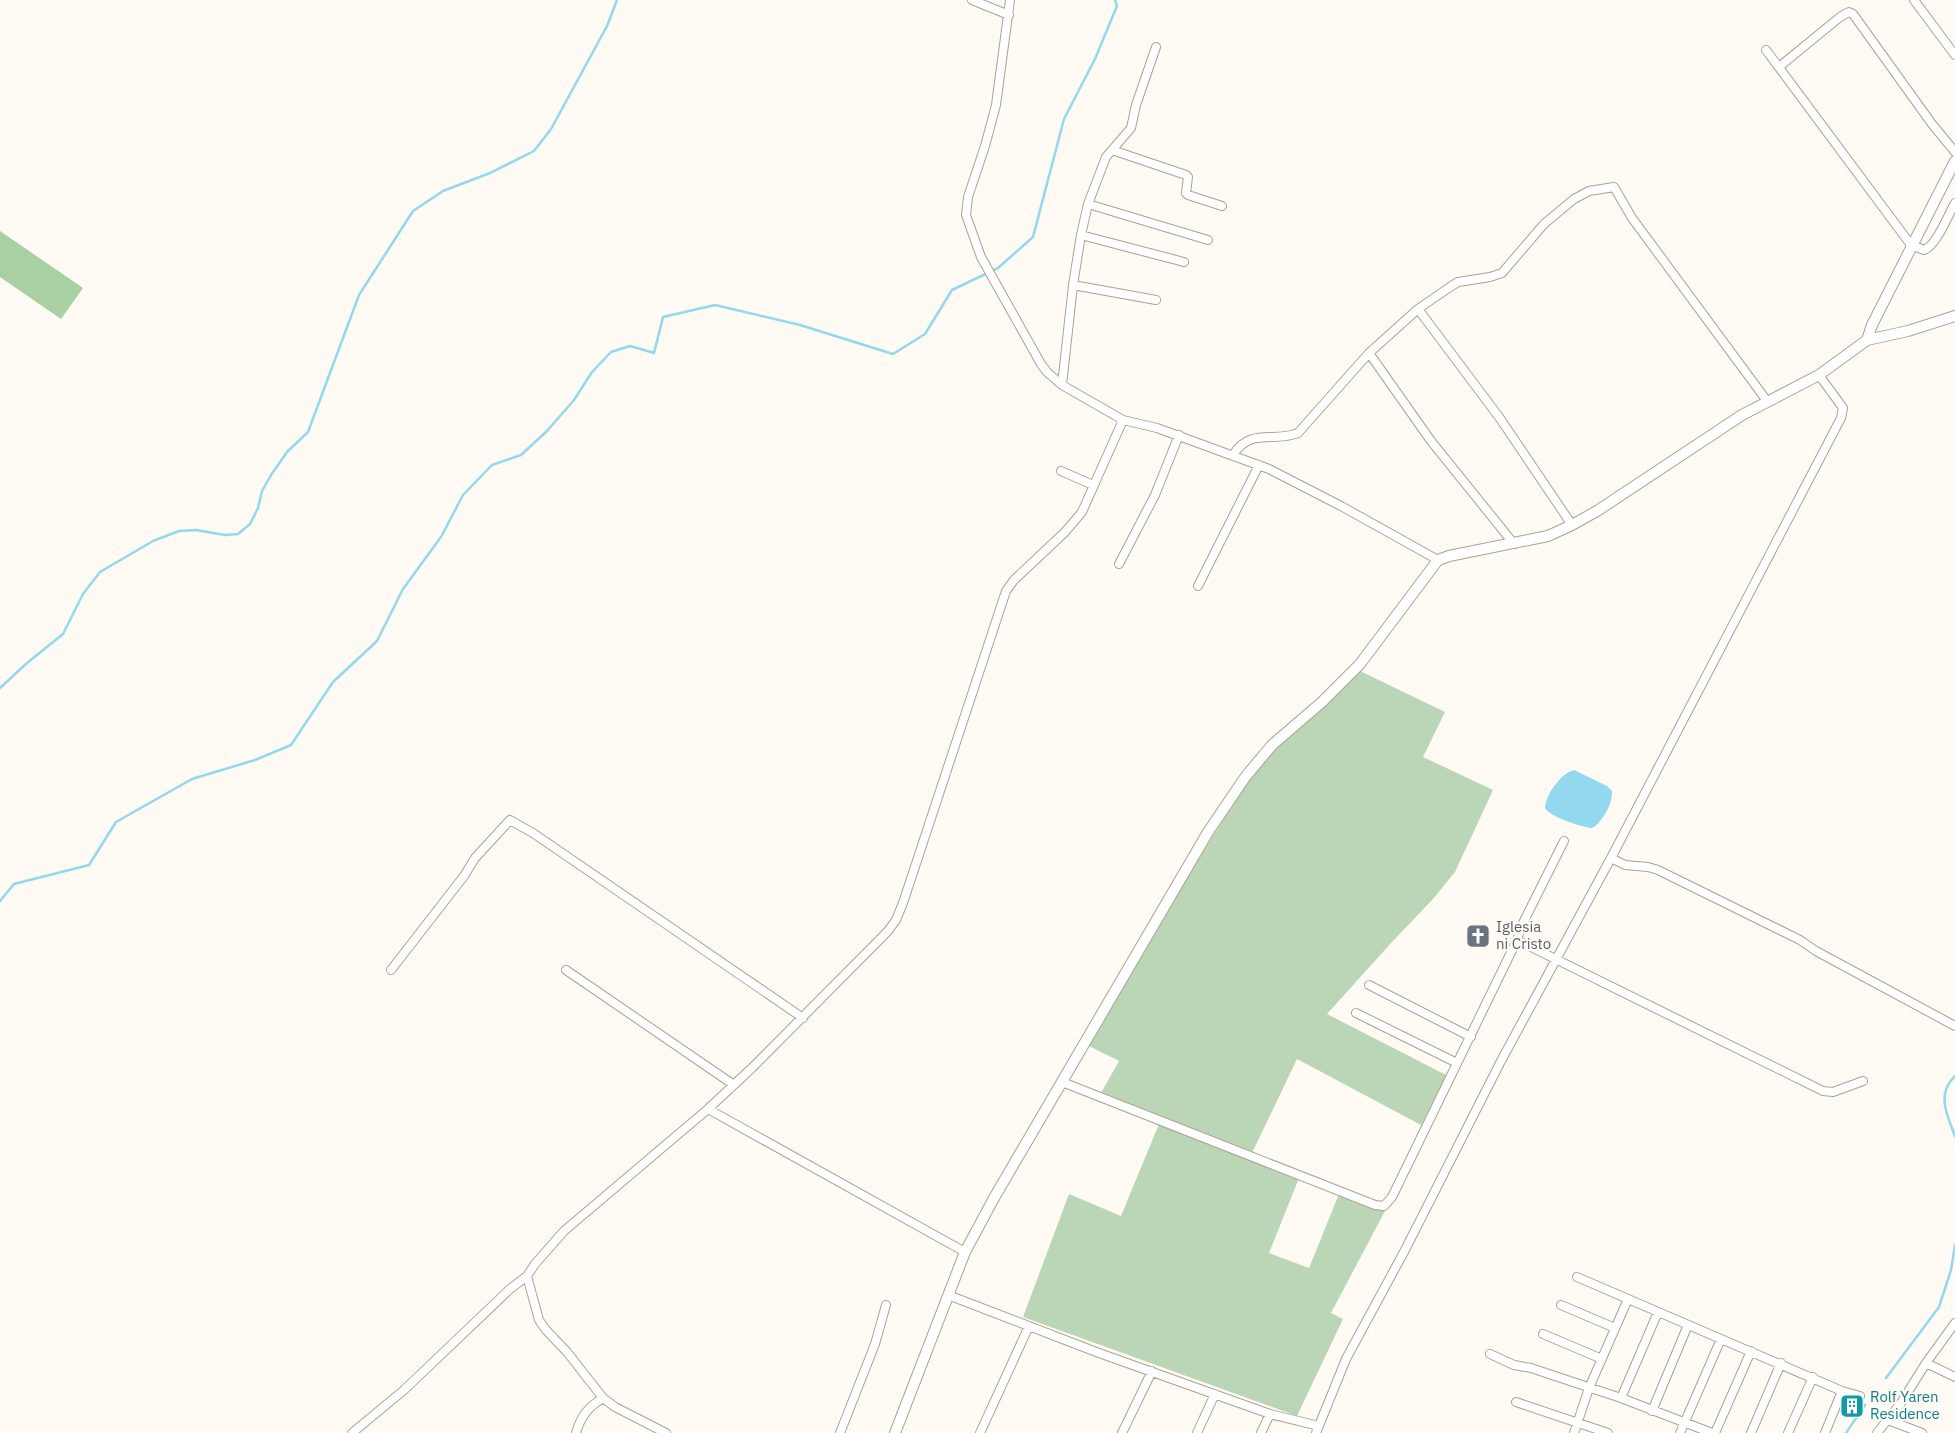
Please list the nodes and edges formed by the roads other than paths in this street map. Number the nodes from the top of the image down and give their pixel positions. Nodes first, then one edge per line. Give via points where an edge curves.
1 (972, 0) edge
2 (1010, 0) edge
3 (1914, 0) edge
4 (1009, 15) junction
5 (1156, 47) dead end
6 (1766, 50) dead end
7 (1955, 55) edge
8 (1779, 67) junction
9 (1112, 150) junction
10 (1955, 152) edge
11 (1955, 161) edge
12 (1955, 203) edge
13 (1088, 204) junction
14 (1222, 206) dead end
15 (1081, 235) junction
16 (1208, 240) dead end
17 (1911, 245) junction
18 (1184, 262) dead end
19 (1073, 284) junction
20 (1156, 300) dead end
21 (1418, 309) junction
22 (1955, 316) edge
23 (1867, 340) junction
24 (1369, 353) junction
25 (1819, 375) junction
26 (1062, 385) junction
27 (1767, 401) junction
28 (1123, 420) junction
29 (1179, 436) junction
30 (1233, 455) junction
31 (1259, 465) junction
32 (1061, 471) dead end
33 (1093, 485) junction
34 (1572, 525) junction
35 (1514, 544) junction
36 (1438, 560) junction
37 (1119, 564) dead end
38 (1198, 586) dead end
39 (1564, 841) dead end
40 (1611, 858) junction
41 (1517, 940) junction
42 (1557, 959) junction
43 (391, 970) dead end
44 (566, 970) dead end
45 (1369, 985) dead end
46 (1356, 1013) dead end
47 (803, 1018) junction
48 (1955, 1026) edge
49 (1471, 1037) junction
50 (1457, 1063) junction
51 (1863, 1081) dead end
52 (1062, 1082) junction
53 (734, 1085) junction
54 (708, 1109) junction
55 (965, 1252) junction
56 (527, 1276) junction
57 (1577, 1277) dead end
58 (948, 1295) junction
59 (1628, 1299) junction
60 (886, 1305) dead end
61 (1561, 1305) dead end
62 (1658, 1312) junction
63 (1688, 1325) junction
64 (1029, 1326) junction
65 (1954, 1327) edge
66 (1615, 1328) junction
67 (1543, 1334) dead end
68 (1721, 1339) junction
69 (1750, 1351) junction
70 (1490, 1354) dead end
71 (1602, 1359) junction
72 (1781, 1363) junction
73 (1926, 1363) junction
74 (1152, 1371) junction
75 (1813, 1377) junction
76 (1955, 1377) edge
77 (1589, 1388) junction
78 (1842, 1390) junction
79 (1215, 1394) junction
80 (1860, 1396) dead end
81 (603, 1398) junction
82 (1621, 1398) junction
83 (1516, 1402) dead end
84 (1652, 1410) junction
85 (1270, 1414) junction
86 (1888, 1420) junction
87 (1577, 1422) junction
88 (1684, 1422) junction
89 (1901, 1425) junction
90 (1317, 1429) edge
91 (352, 1433) edge
92 (576, 1433) edge
93 (666, 1433) edge
94 (840, 1433) edge
95 (896, 1433) edge
96 (980, 1433) edge
97 (1122, 1433) edge
98 (1197, 1433) edge
99 (1261, 1433) edge
100 (1574, 1433) edge
101 (1608, 1433) edge
102 (1680, 1433) edge
103 (1714, 1433) edge
104 (1751, 1433) edge
105 (1788, 1433) edge
106 (1825, 1433) edge
107 (1877, 1433) edge
108 (1898, 1433) edge
109 (1922, 1433) edge

1 - 4 street
2 - 4 street
3 - 7 street
4 - 26 street via 996,105 966,215 981,257 1040,364
5 - 9 street via 1131,128
6 - 8 street
8 - 10 street via 1849,12
8 - 17 street
9 - 13 street via 1106,157
9 - 14 street via 1186,175 1188,195
11 - 17 street
12 - 17 street via 1928,248 1924,250
13 - 15 street
13 - 16 street
15 - 18 street
15 - 19 street
17 - 23 street
19 - 20 street
19 - 26 street
21 - 24 street
21 - 27 street via 1458,282 1502,273 1544,224 1574,199 1589,191 1614,187 1629,214
21 - 34 street via 1500,417
22 - 23 street
23 - 25 street
24 - 30 street via 1298,433 1256,437 1242,443
24 - 35 street via 1432,441
25 - 27 street
25 - 40 street via 1843,408 1841,418
26 - 28 street
27 - 34 street
28 - 29 street
28 - 33 street
29 - 30 street
29 - 37 street via 1155,495
30 - 31 street
31 - 36 street
31 - 38 street
32 - 33 street
33 - 47 street via 1075,521 1006,591 896,920
34 - 35 street via 1548,536
35 - 36 street
36 - 52 street via 1360,664 1272,745 1246,776 1208,832
39 - 41 street
40 - 42 street
40 - 48 street via 1625,865 1658,870 1800,940
41 - 42 street
41 - 49 street
42 - 51 street via 1823,1091 1833,1092
42 - 90 street via 1346,1359
43 - 47 street via 475,858 510,820
44 - 53 street
45 - 49 street
46 - 50 street
47 - 53 street
49 - 50 street
50 - 52 street via 1392,1197 1382,1207
52 - 55 street
53 - 54 street
54 - 55 street
54 - 56 street via 564,1231
55 - 58 street
56 - 81 street via 539,1320
56 - 91 street via 404,1390
57 - 59 street
58 - 64 street
58 - 95 street
59 - 62 street
59 - 66 street
60 - 94 street via 875,1344
61 - 66 street
62 - 63 street
62 - 82 street
63 - 68 street
63 - 84 street
64 - 74 street
64 - 96 street
65 - 73 street
66 - 71 street
67 - 71 street
68 - 69 street
68 - 88 street
69 - 72 street
69 - 103 street
70 - 77 street via 1514,1365
71 - 77 street
72 - 75 street
72 - 104 street
73 - 76 street
73 - 86 street
74 - 79 street
74 - 97 street
75 - 78 street
75 - 105 street
77 - 82 street
77 - 87 street
78 - 80 street
78 - 106 street
79 - 85 street
79 - 98 street
81 - 92 street via 586,1410
81 - 93 street
82 - 84 street
83 - 87 street
84 - 88 street
85 - 90 street
85 - 99 street
86 - 89 street
86 - 107 street
87 - 100 street
87 - 101 street
88 - 102 street
88 - 103 street
89 - 108 street
89 - 109 street

